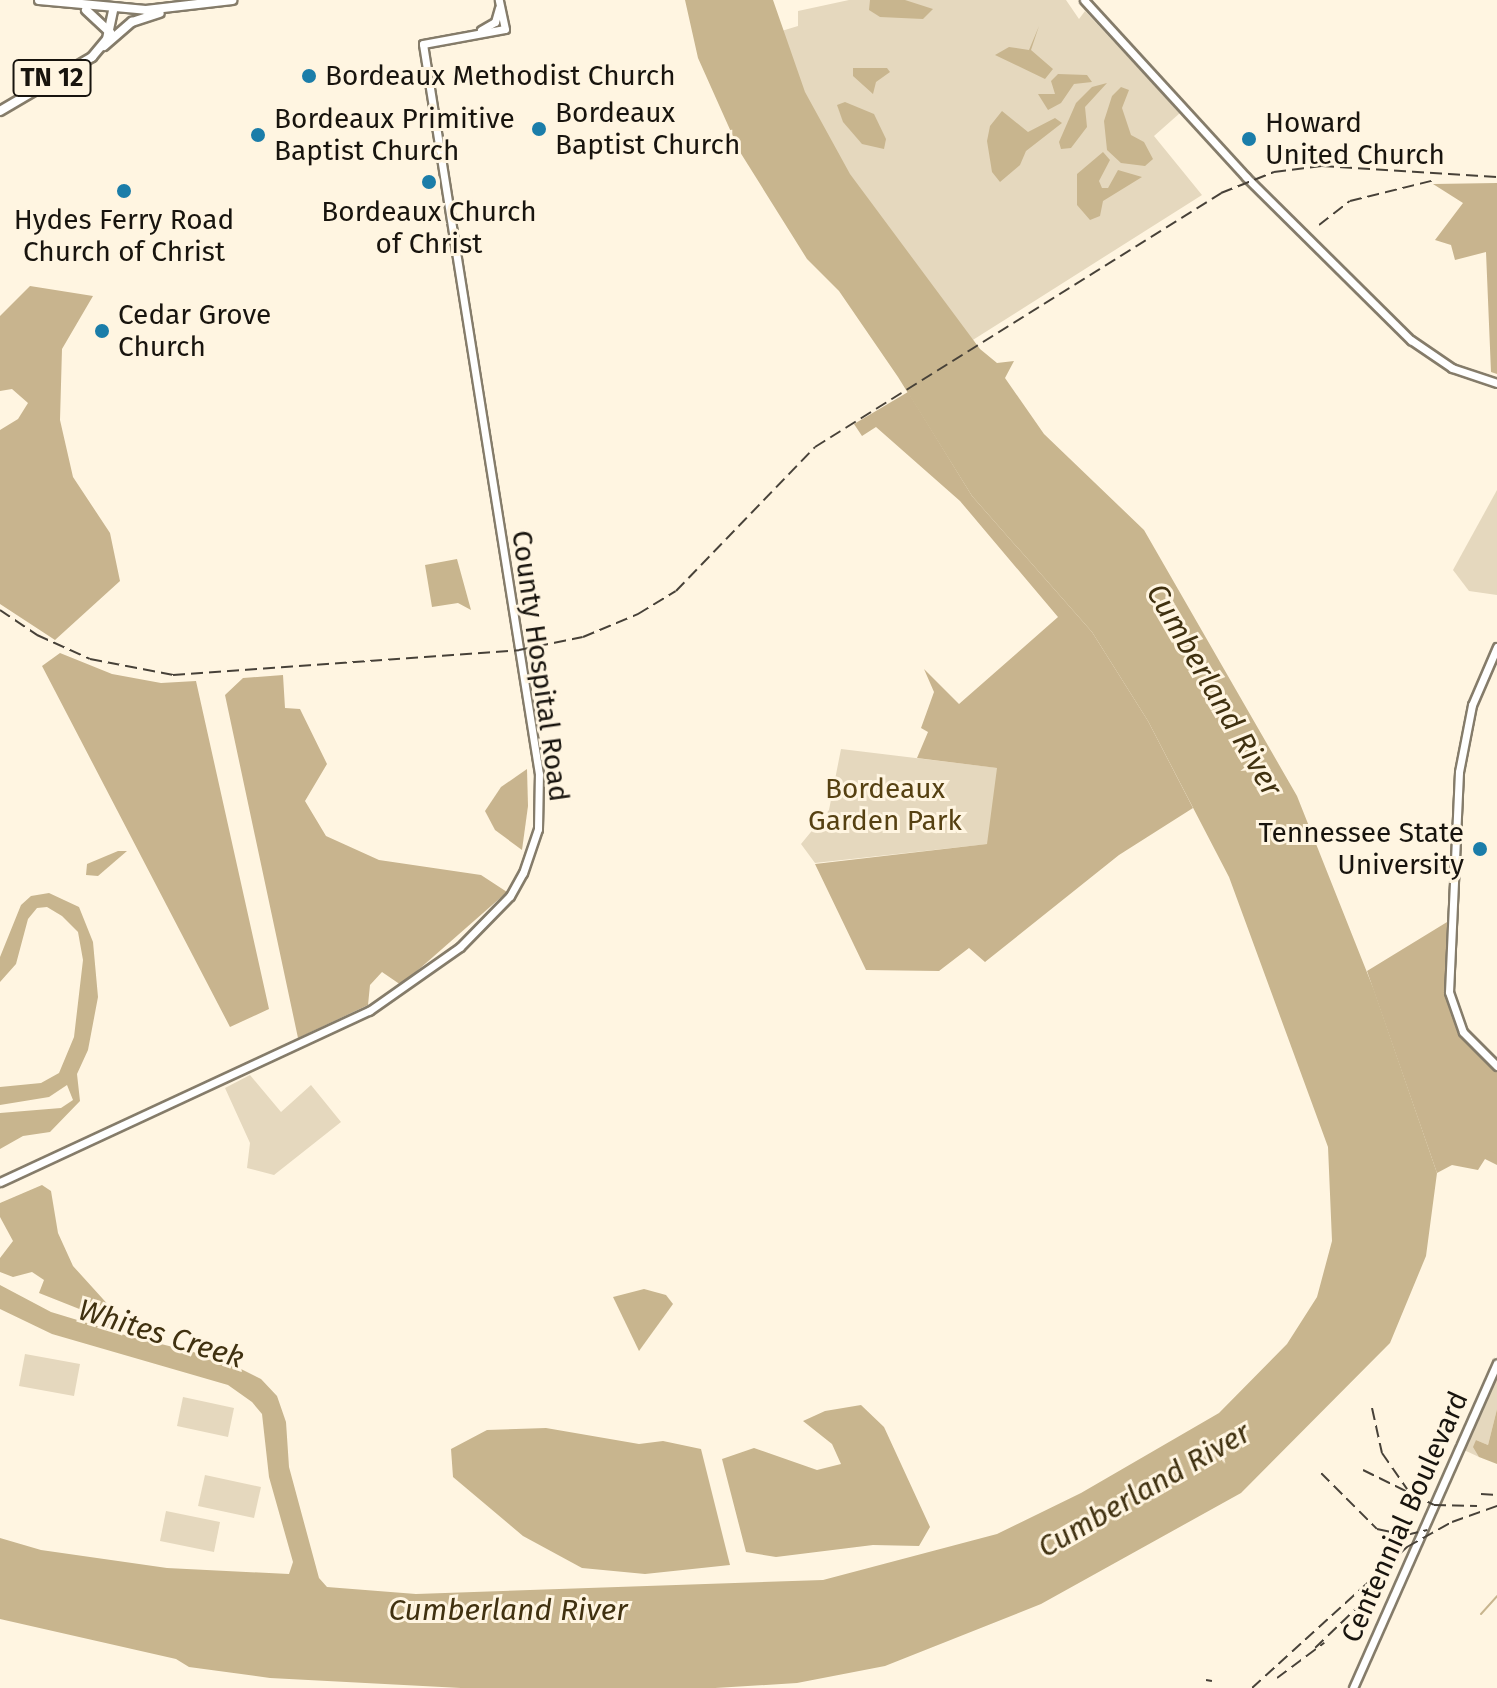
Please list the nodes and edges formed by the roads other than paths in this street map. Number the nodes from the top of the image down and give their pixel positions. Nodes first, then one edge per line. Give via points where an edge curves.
1 (39, 0) edge
2 (232, 0) edge
3 (1084, 0) edge
4 (499, 1) edge
5 (82, 7) junction
6 (177, 9) junction
7 (113, 10) junction
8 (110, 32) junction
9 (471, 34) junction
10 (438, 41) junction
11 (104, 46) junction
12 (425, 57) junction
13 (0, 111) edge
14 (1497, 383) edge
15 (1497, 647) edge
16 (1497, 1066) edge
17 (0, 1182) edge
18 (1497, 1363) edge
19 (1353, 1688) edge

1 - 5 main road
2 - 6 main road
3 - 14 main road via 1246,177 1411,340 1452,368
4 - 9 main road via 495,23
4 - 9 main road via 505,29
5 - 7 main road
5 - 8 main road
6 - 7 main road
6 - 11 main road via 132,22
7 - 8 main road, TN 12
8 - 11 main road, TN 12
9 - 10 main road
10 - 12 main road
10 - 12 main road, County Hospital Road via 423,44
11 - 13 main road, TN 12
12 - 17 main road, County Hospital Road via 539,774 540,809 527,862 510,896 469,938 369,1011
15 - 16 main road via 1472,705 1459,772 1449,992 1463,1032
18 - 19 main road, Centennial Boulevard

